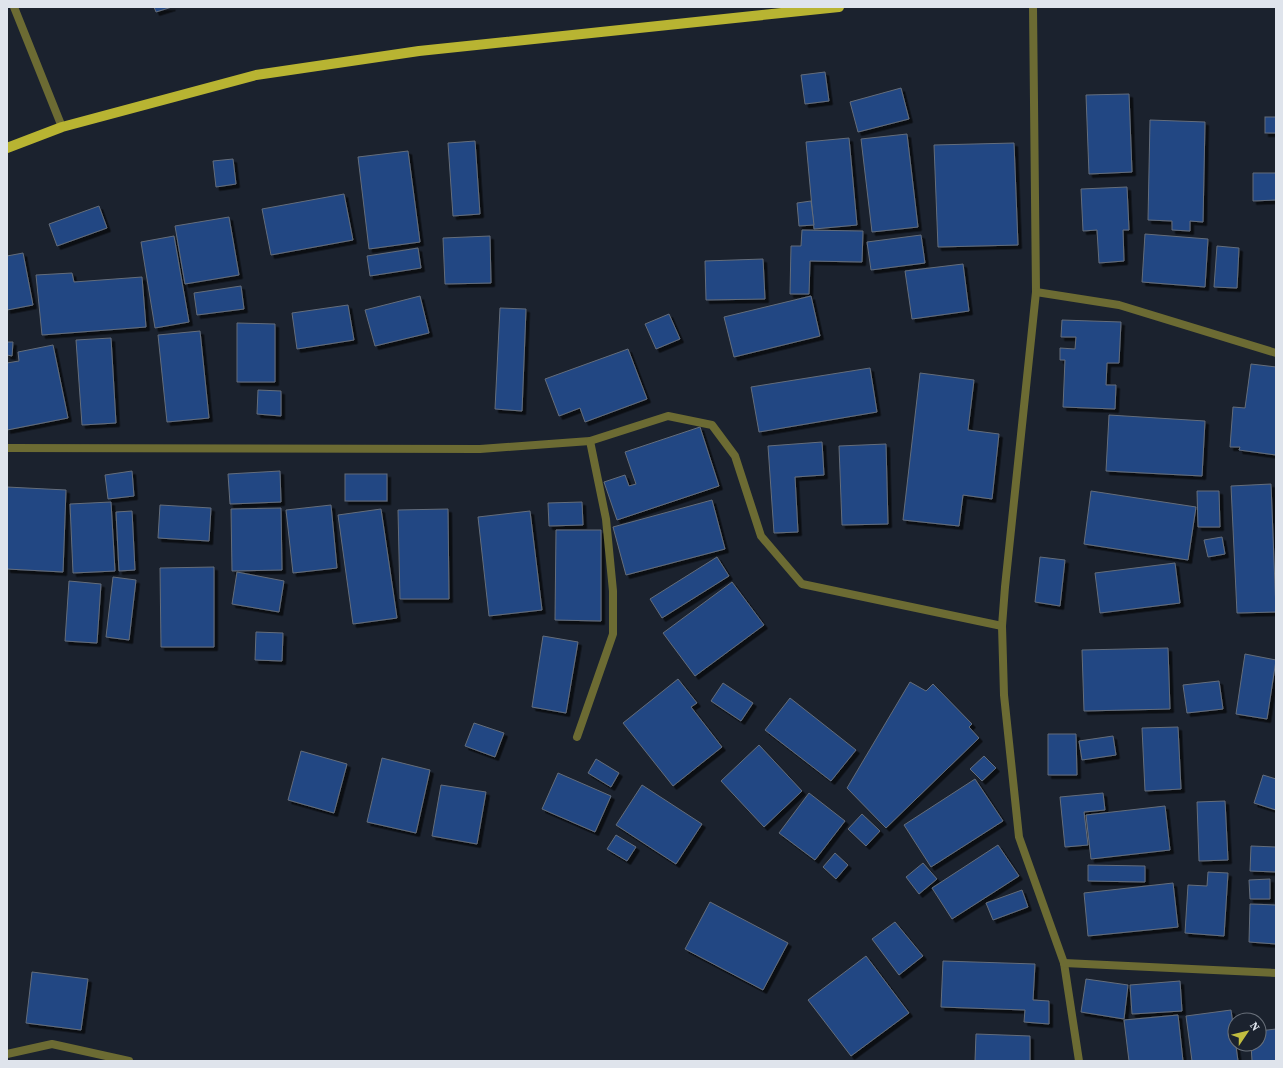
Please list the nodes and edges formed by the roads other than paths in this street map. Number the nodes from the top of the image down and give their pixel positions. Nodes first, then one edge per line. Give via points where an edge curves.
1 (14, 7) edge
2 (840, 7) edge
3 (1033, 7) edge
4 (62, 127) junction
5 (7, 148) edge
6 (1036, 292) junction
7 (1276, 353) edge
8 (590, 440) junction
9 (7, 448) edge
10 (1002, 626) junction
11 (577, 737) dead end
12 (1064, 963) junction
13 (1276, 973) edge
14 (7, 1054) edge
15 (129, 1061) edge
16 (1079, 1061) edge

1 - 4 street
2 - 4 main road via 420,52 256,75
3 - 6 street
4 - 5 main road
6 - 7 street via 1119,305
6 - 10 street
8 - 9 street via 480,449
8 - 10 street via 668,416 712,425 735,456 761,536 802,584
8 - 11 street via 606,519 613,591 613,634
10 - 12 street via 1004,695 1019,837
12 - 13 street
12 - 16 street
14 - 15 street via 52,1044

